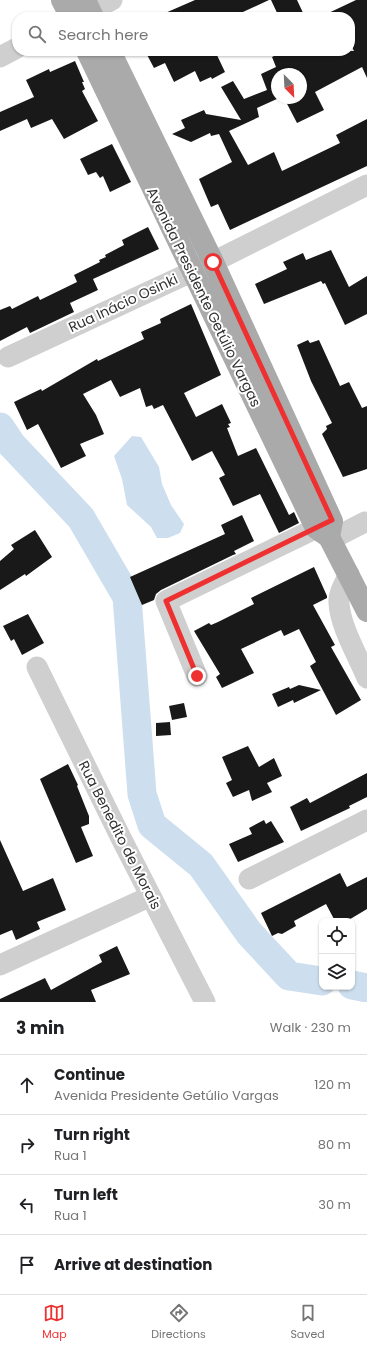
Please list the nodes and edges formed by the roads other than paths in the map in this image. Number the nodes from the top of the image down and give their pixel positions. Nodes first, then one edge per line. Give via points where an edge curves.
1 (62, 0) edge
2 (112, 0) edge
3 (83, 12) edge
4 (12, 51) edge
5 (89, 56) edge
6 (112, 56) edge
7 (0, 58) edge
8 (367, 185) edge
9 (213, 262) junction
10 (191, 271) junction
11 (8, 357) dead end
12 (365, 522) dead end
13 (327, 532) junction
14 (349, 574) junction
15 (367, 611) edge
16 (37, 667) dead end
17 (197, 676) dead end
18 (367, 678) edge
19 (367, 820) edge
20 (249, 879) dead end
21 (151, 896) junction
22 (0, 965) edge
23 (204, 1002) edge

1 - 3 main road
2 - 3 street
4 - 7 street
5 - 10 main road, Avenida Presidente Getúlio Vargas
6 - 9 main road, Avenida Presidente Getúlio Vargas
8 - 9 street, Rua Inácio Osinki
9 - 10 street, Rua Inácio Osinki
9 - 13 main road, Avenida Presidente Getúlio Vargas
10 - 11 street, Rua Inácio Osinki
10 - 13 main road, Avenida Presidente Getúlio Vargas
12 - 13 street
13 - 14 main road, Avenida Presidente Getúlio Vargas
13 - 17 street via 166,601
14 - 15 main road, Avenida Presidente Getúlio Vargas
14 - 18 street via 341,589 339,602 342,617
16 - 21 street, Rua Benedito de Morais
19 - 20 street
21 - 22 street
21 - 23 street, Rua Benedito de Morais

